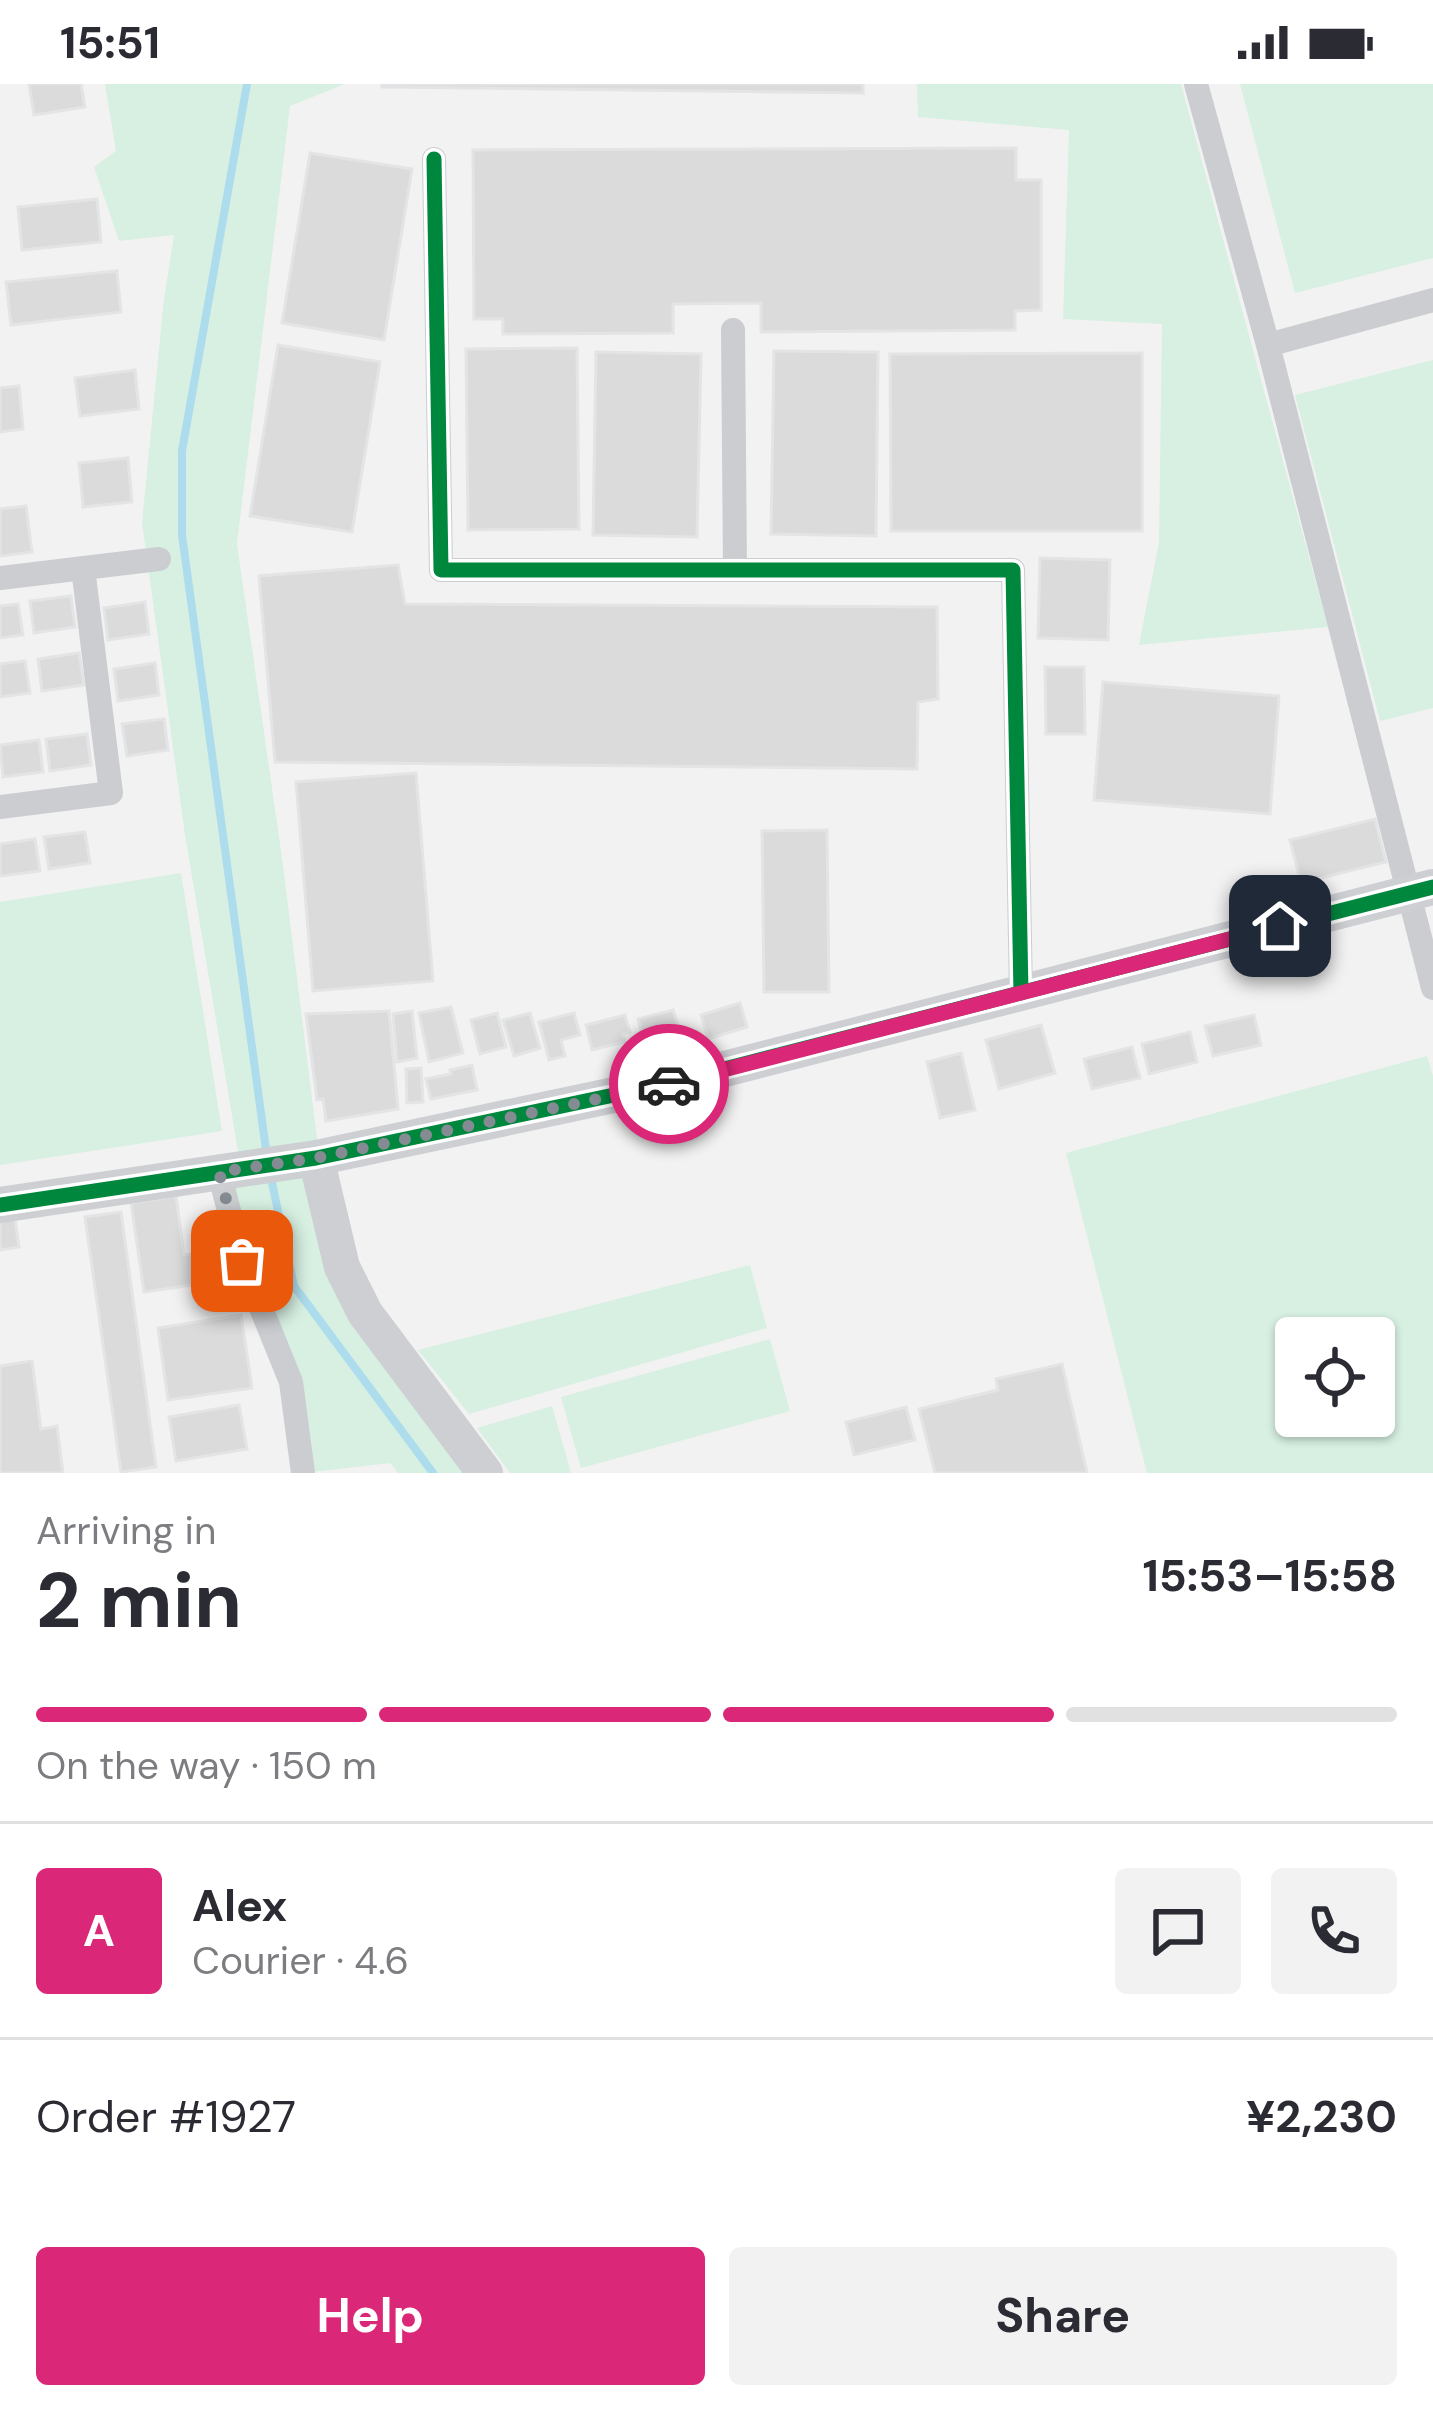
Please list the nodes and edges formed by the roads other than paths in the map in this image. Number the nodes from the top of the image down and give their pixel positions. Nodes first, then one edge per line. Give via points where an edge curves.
1 (1196, 84) edge
2 (434, 159) dead end
3 (1433, 299) edge
4 (733, 331) dead end
5 (1268, 345) junction
6 (159, 559) dead end
7 (83, 568) junction
8 (734, 570) junction
9 (0, 578) edge
10 (0, 807) edge
11 (1421, 890) edge
12 (1433, 988) edge
13 (1021, 993) junction
14 (306, 1160) junction
15 (234, 1170) junction
16 (0, 1204) edge
17 (303, 1473) edge
18 (485, 1473) edge

1 - 5 street
2 - 8 street via 441,571
3 - 5 street
4 - 8 street
5 - 11 street
6 - 7 street
7 - 9 street
7 - 10 street via 112,793
8 - 13 street via 1013,570
11 - 12 street
11 - 13 street
13 - 14 street via 666,1084
14 - 15 street
14 - 18 street via 365,1313
15 - 16 street
15 - 17 street via 242,1261 291,1382

